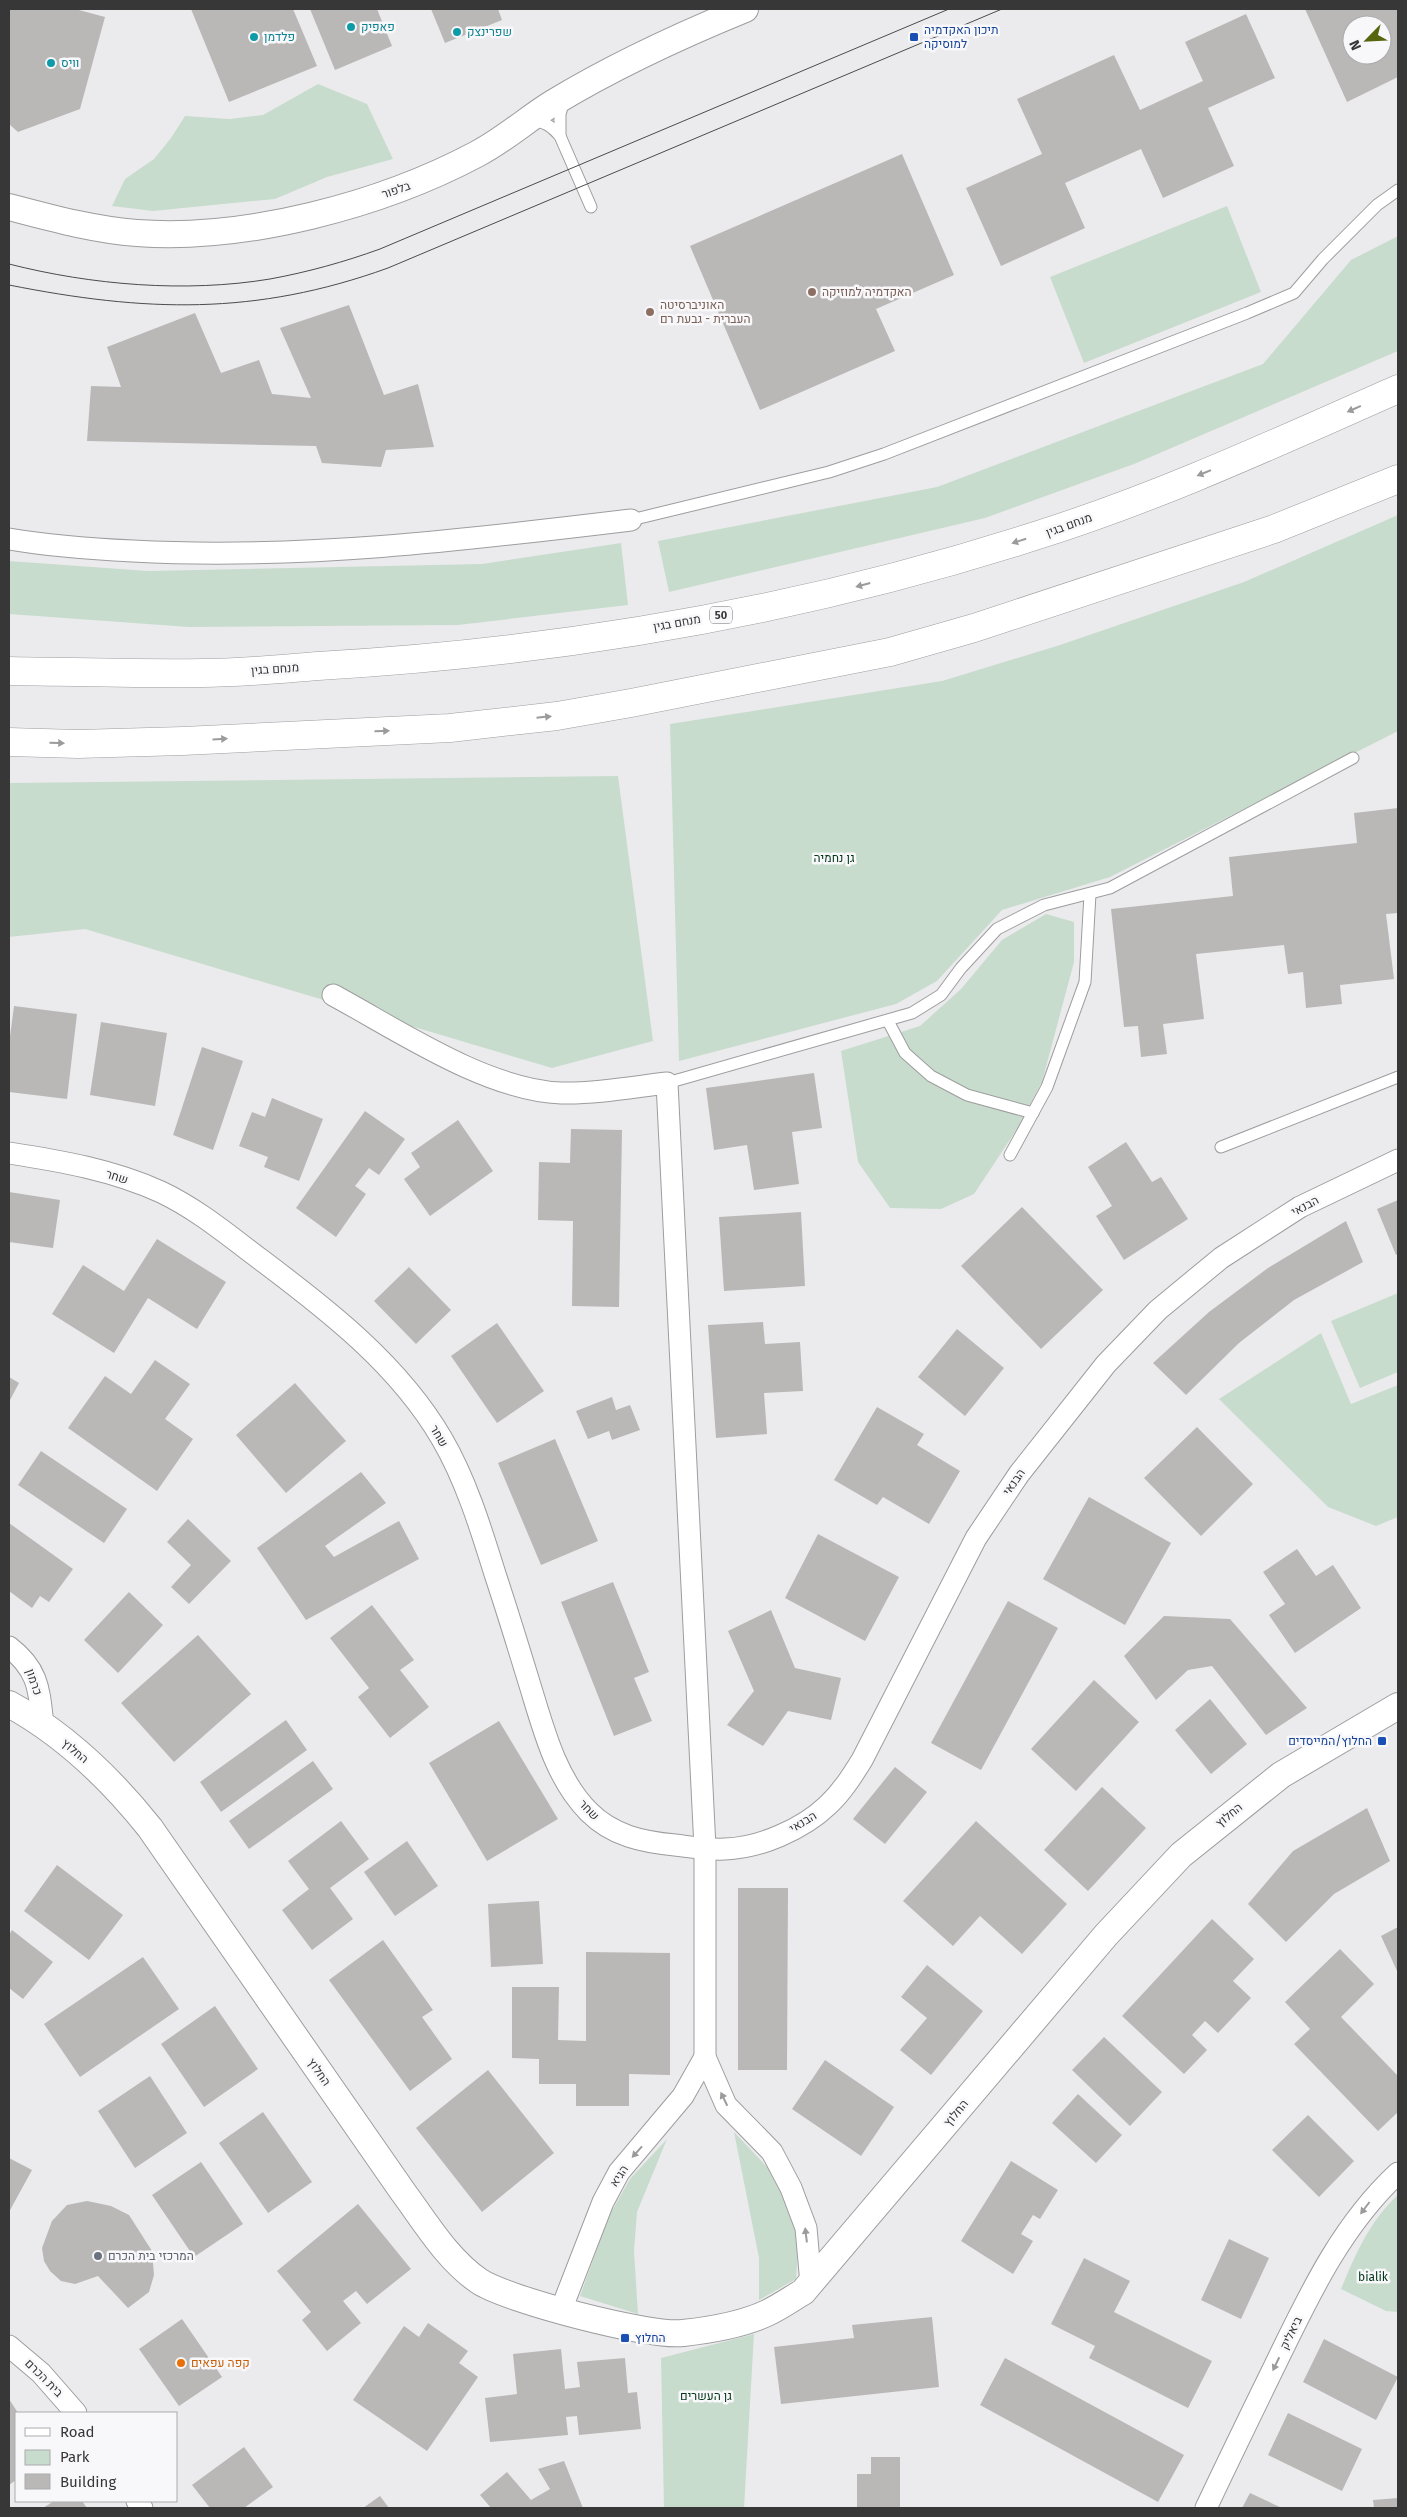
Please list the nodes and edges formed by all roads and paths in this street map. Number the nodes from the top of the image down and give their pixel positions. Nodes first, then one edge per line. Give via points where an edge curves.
1 (745, 9) edge
2 (568, 94) junction
3 (525, 122) junction
4 (560, 136) junction
5 (1398, 190) edge
6 (9, 207) edge
7 (591, 207) dead end
8 (1398, 389) edge
9 (1398, 480) edge
10 (631, 520) joint
11 (9, 539) edge
12 (9, 671) edge
13 (9, 742) edge
14 (1353, 758) dead end
15 (1090, 894) junction
16 (333, 994) dead end
17 (888, 1021) junction
18 (1398, 1077) edge
19 (667, 1082) junction
20 (1033, 1113) junction
21 (1221, 1147) dead end
22 (9, 1153) edge
23 (1010, 1155) dead end
24 (1398, 1160) edge
25 (9, 1647) edge
26 (9, 1704) edge
27 (1398, 1706) edge
28 (43, 1725) junction
29 (705, 1848) junction
30 (705, 2058) junction
31 (1398, 2173) edge
32 (811, 2284) junction
33 (561, 2310) junction
34 (9, 2346) edge
35 (75, 2412) edge
36 (1206, 2508) edge

1 - 2 street, בלפור via 628,62
2 - 3 street, בלפור
2 - 4 lane via 560,114
3 - 4 lane via 543,122
3 - 6 street, בלפור via 479,154 422,180 304,218 190,233 137,233 68,222
4 - 7 lane
5 - 10 lane via 1377,204 1294,293 884,454 829,472
8 -> 12 highway, מנחם בגין / 50 via 1234,461 1041,534 862,586 764,607 580,639 418,660 206,673
13 -> 9 highway via 183,741 450,728 557,716 715,688 890,652 974,628 1274,529
10 - 11 street via 454,541 327,551 195,554
14 - 15 lane via 1152,867
15 - 17 lane via 1044,905 997,929 941,995 912,1013
15 - 20 lane via 1085,982 1047,1087
16 - 19 street via 475,1070 523,1086 561,1093
17 - 19 lane
17 - 20 lane via 904,1053 931,1076 967,1095
18 - 21 lane
19 - 29 street
20 - 23 lane
22 - 29 street, שחר via 77,1164 184,1204 346,1326 406,1388 453,1460 492,1564 555,1759 575,1795 588,1812 607,1827 627,1836 645,1842
24 - 29 street, הבנאי via 1300,1207 1221,1258 1158,1310 1106,1364 1071,1407 1019,1474 976,1538 847,1784 828,1806 786,1833 728,1849
25 - 28 street, כרמון via 31,1668
26 - 28 street, החלוץ
27 - 32 street, החלוץ via 1281,1774 1181,1855 1106,1935
28 - 33 street, החלוץ via 104,1776 150,1828 442,2246 480,2281 505,2294
29 - 30 street
32 -> 30 street via 806,2228 791,2188 772,2152 726,2106
30 -> 33 street, הגיא via 683,2096 619,2172 603,2202
31 -> 36 street, ביאליק via 1376,2194 1340,2242 1314,2286
32 - 33 street, החלוץ via 766,2313 737,2324 681,2334
34 - 35 street, בית הכרם via 41,2373

